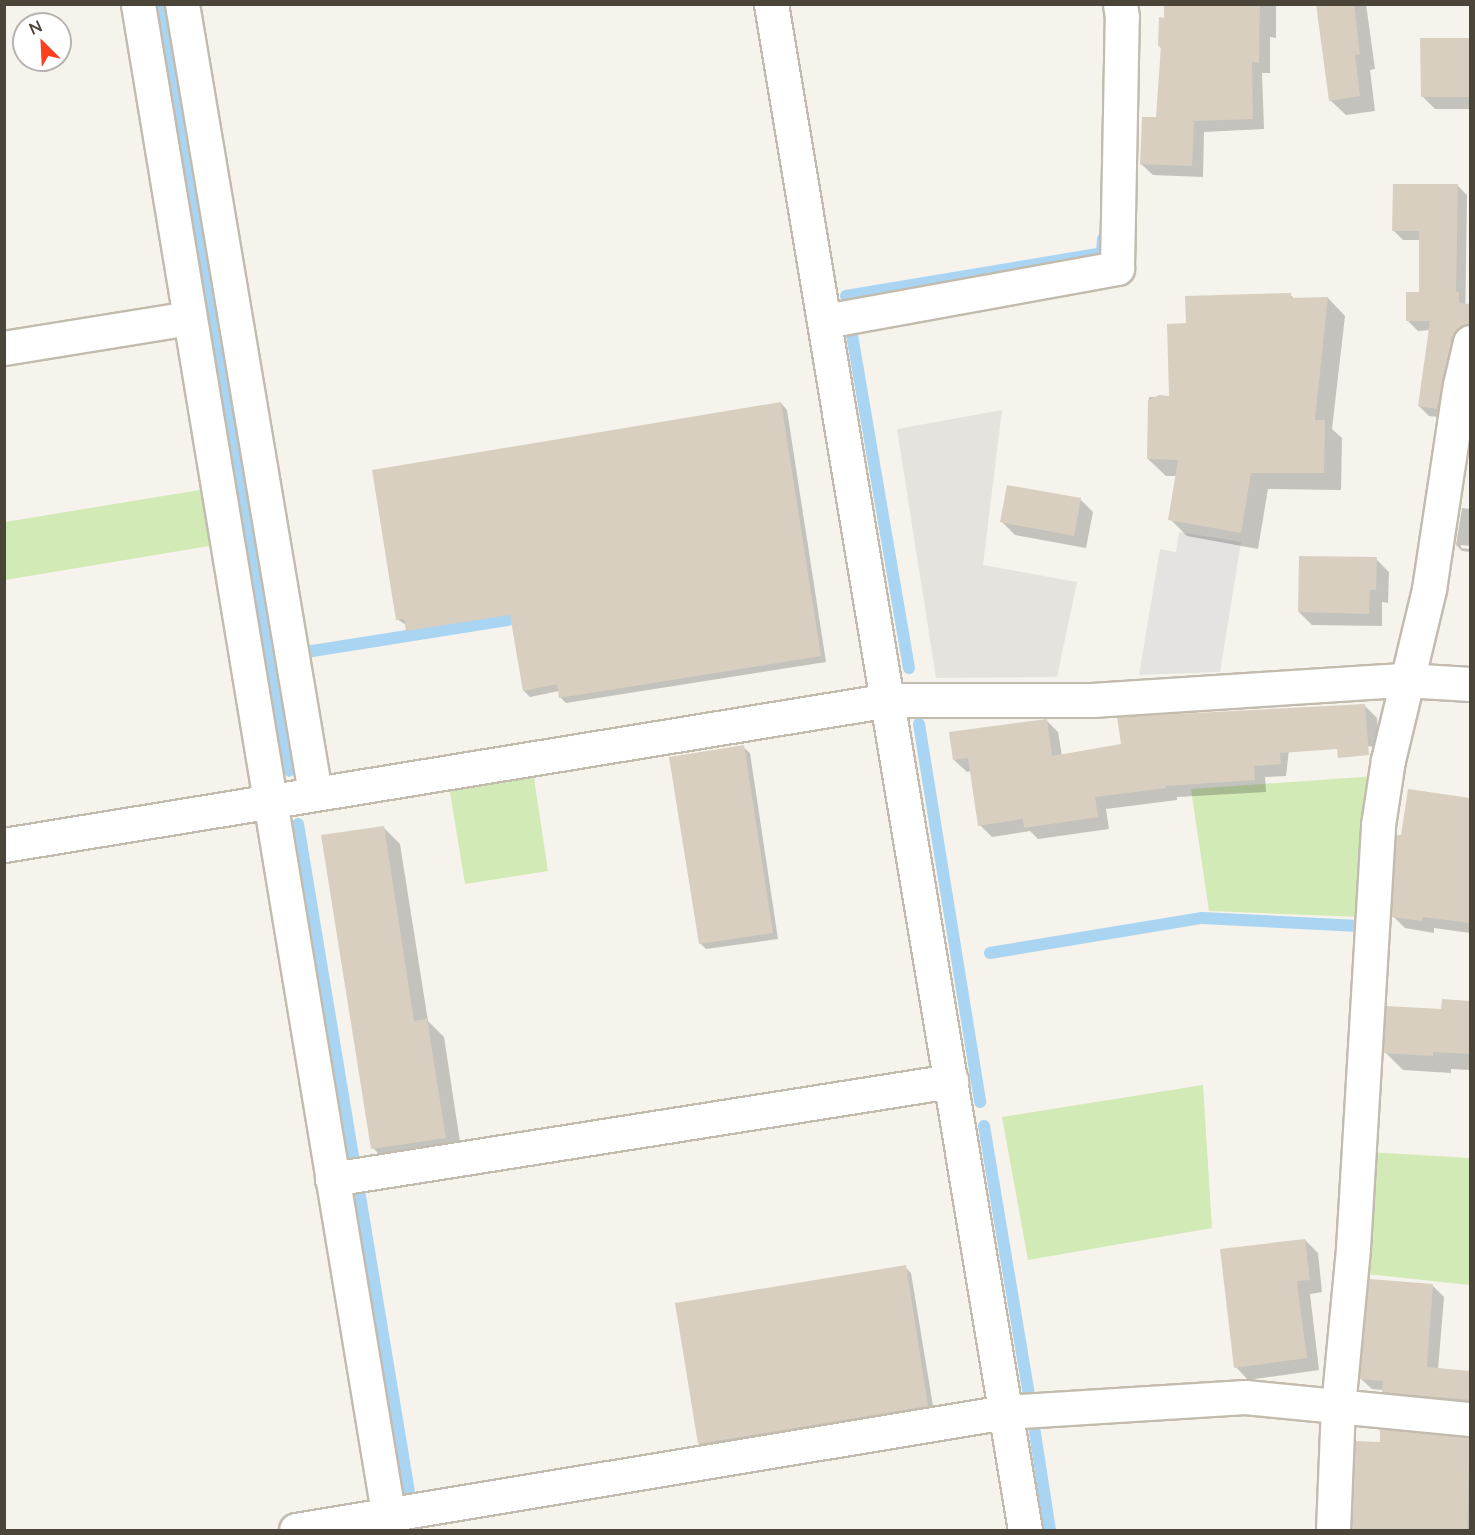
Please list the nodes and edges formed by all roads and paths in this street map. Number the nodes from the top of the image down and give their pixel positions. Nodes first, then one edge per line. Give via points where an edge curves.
1 (138, 4) edge
2 (183, 4) edge
3 (771, 4) edge
4 (1120, 4) edge
5 (189, 318) junction
6 (825, 321) junction
7 (1470, 342) edge
8 (4, 348) edge
9 (1406, 680) junction
10 (1470, 684) edge
11 (889, 700) junction
12 (315, 793) junction
13 (272, 801) junction
14 (4, 845) edge
15 (951, 1081) junction
16 (332, 1179) junction
17 (1338, 1407) junction
18 (1005, 1412) junction
19 (1470, 1419) edge
20 (389, 1523) edge
21 (296, 1530) edge
22 (1025, 1530) edge
23 (1333, 1530) edge

1 - 5 street
2 - 12 street
3 - 6 street
4 - 6 street via 1117,268
5 - 8 street
5 - 13 street
6 - 11 street
7 - 9 street via 1429,589
9 - 10 street
9 - 11 street via 1092,700
9 - 17 street via 1378,825 1353,1248
11 - 12 street
11 - 15 street
12 - 13 street
13 - 14 street
13 - 16 street
15 - 16 street
15 - 18 street
16 - 20 street
17 - 18 street via 1245,1397
17 - 19 street
17 - 23 street
18 - 20 street
18 - 22 street
20 - 21 street

